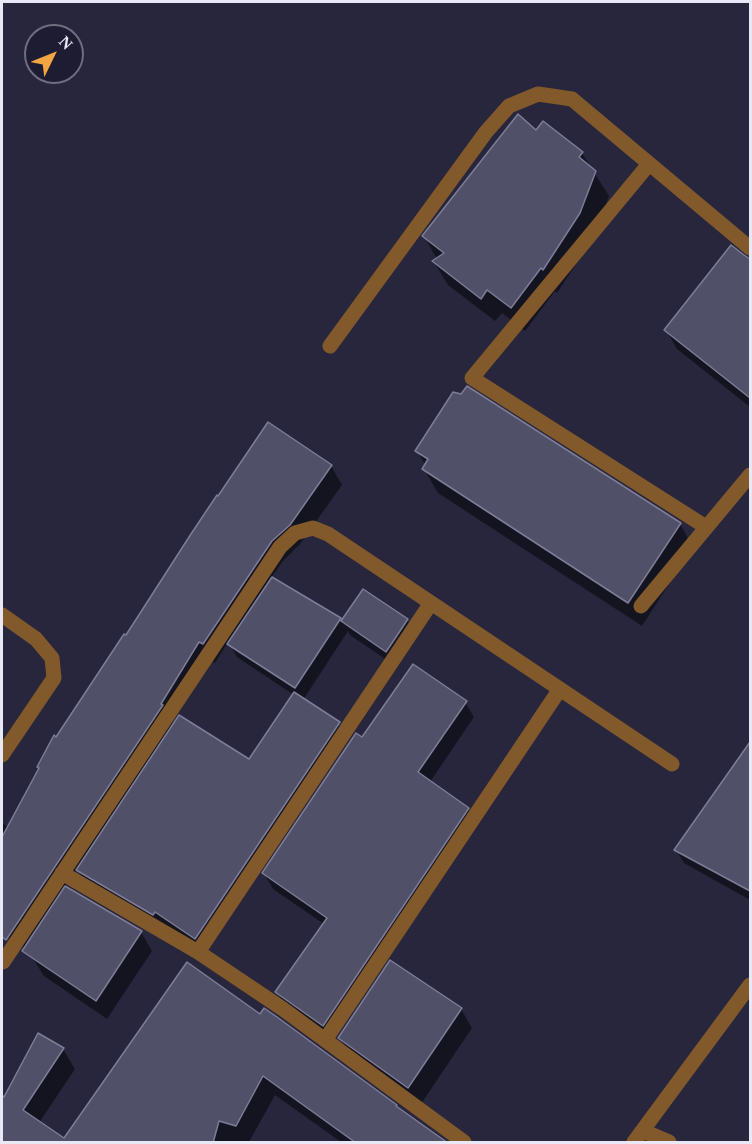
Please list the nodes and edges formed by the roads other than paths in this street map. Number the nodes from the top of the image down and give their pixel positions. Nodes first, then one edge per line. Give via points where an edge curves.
1 (649, 164) junction
2 (750, 248) edge
3 (330, 346) dead end
4 (750, 475) edge
5 (706, 527) junction
6 (431, 603) junction
7 (641, 606) dead end
8 (2, 615) edge
9 (560, 689) junction
10 (2, 755) edge
11 (672, 765) dead end
12 (62, 873) junction
13 (198, 952) junction
14 (3, 962) dead end
15 (750, 985) edge
16 (325, 1040) junction
17 (638, 1137) edge
18 (464, 1143) edge
19 (669, 1143) edge

1 - 2 street
1 - 3 street via 572,99 537,94 509,106
1 - 5 street via 472,378
4 - 5 street
5 - 7 street
6 - 9 street
6 - 12 street via 328,534 313,528 295,533 280,548
6 - 13 street
8 - 10 street via 36,639 52,658 54,678
9 - 11 street
9 - 16 street
12 - 13 street
12 - 14 street
13 - 16 street
15 - 17 street
16 - 18 street
17 - 19 street

